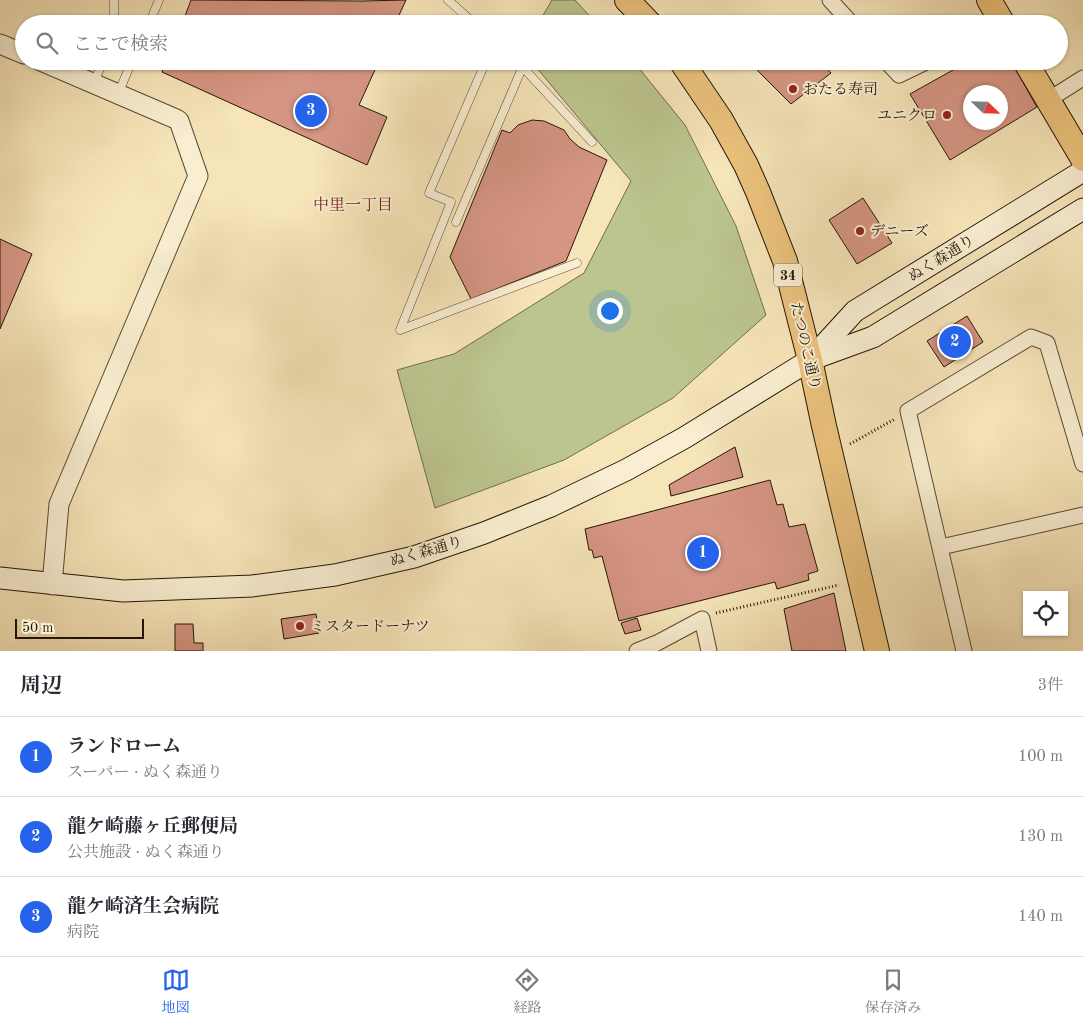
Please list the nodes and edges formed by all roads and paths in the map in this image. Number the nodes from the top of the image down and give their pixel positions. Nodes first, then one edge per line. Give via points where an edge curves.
1 (114, 0) edge
2 (159, 0) edge
3 (448, 0) edge
4 (628, 0) edge
5 (830, 0) edge
6 (989, 0) edge
7 (114, 15) edge
8 (152, 15) edge
9 (466, 15) edge
10 (642, 15) edge
11 (844, 15) edge
12 (998, 15) edge
13 (0, 44) edge
14 (15, 50) edge
15 (62, 70) edge
16 (100, 70) edge
17 (128, 70) edge
18 (482, 70) edge
19 (518, 70) edge
20 (526, 70) edge
21 (687, 70) edge
22 (894, 70) edge
23 (911, 70) edge
24 (1030, 70) edge
25 (1083, 78) edge
26 (93, 83) junction
27 (118, 94) junction
28 (1048, 100) junction
29 (592, 142) dead end
30 (1083, 159) edge
31 (1083, 171) edge
32 (1083, 209) edge
33 (456, 222) dead end
34 (577, 263) dead end
35 (810, 360) junction
36 (908, 411) junction
37 (850, 444) dead end
38 (1083, 464) edge
39 (1083, 515) edge
40 (941, 547) junction
41 (0, 578) edge
42 (52, 584) junction
43 (839, 585) dead end
44 (702, 619) junction
45 (637, 651) edge
46 (709, 651) edge
47 (877, 651) edge
48 (964, 651) edge

1 - 7 lane
2 - 8 lane
3 - 9 lane
4 - 10 main road
5 - 11 street
6 - 12 main road
13 - 14 street
15 - 26 street
16 - 26 lane
17 - 27 lane
18 - 34 lane via 429,194 451,202 400,330
19 - 33 lane
20 - 29 lane
21 - 35 main road, たつのこ通り / 34 via 721,120 758,192 785,261
22 - 23 street via 899,76
24 - 28 main road
25 - 28 street
26 - 27 street
27 - 42 street via 179,122 198,176 59,504
28 - 30 main road
31 - 35 main road, ぬく森通り via 855,311
32 - 35 main road, ぬく森通り via 873,338
35 - 42 main road, ぬく森通り via 626,470 551,506 414,557 335,575 252,586 123,591
35 - 47 main road, たつのこ通り / 34
36 - 37 path
36 - 38 street via 1031,337 1047,343
36 - 40 street
39 - 40 street
40 - 48 street
41 - 42 main road, ぬく森通り
43 - 44 path via 711,614
44 - 45 street
44 - 46 street

